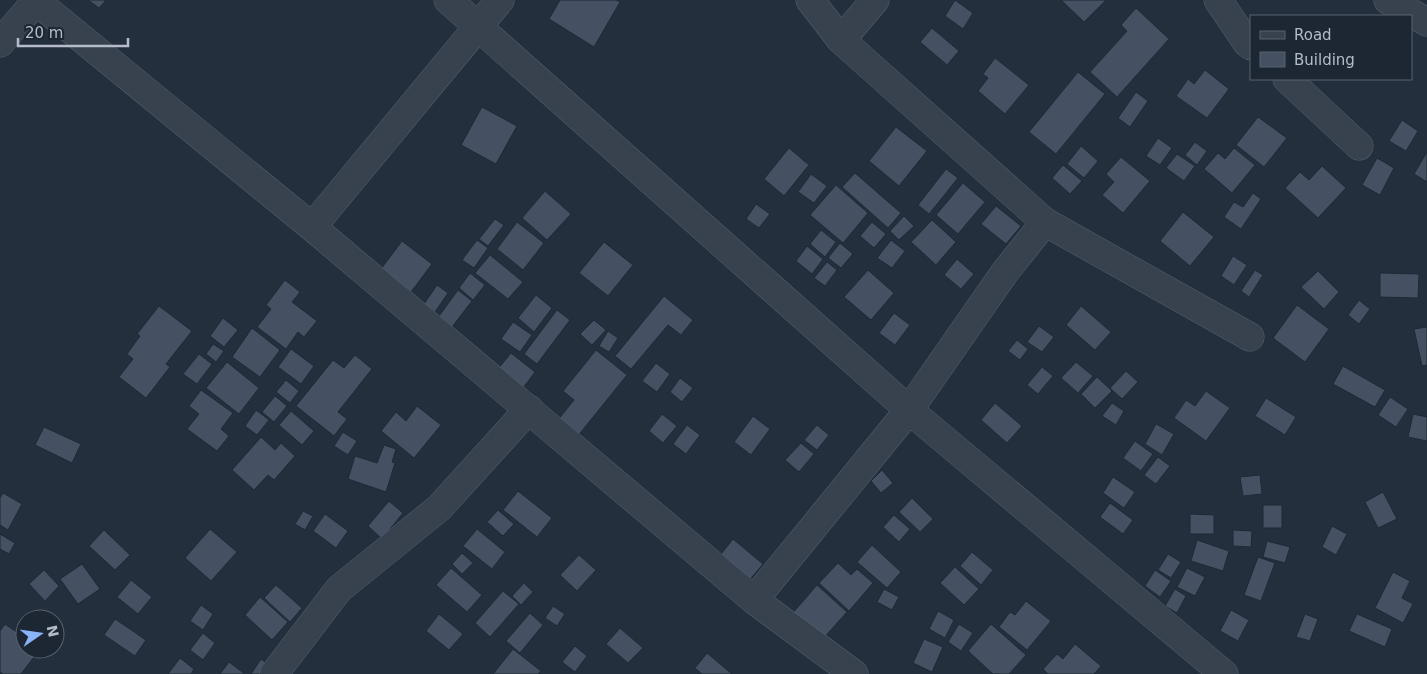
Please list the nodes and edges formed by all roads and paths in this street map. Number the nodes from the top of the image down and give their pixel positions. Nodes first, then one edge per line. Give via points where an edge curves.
1 (448, 0) edge
2 (500, 0) edge
3 (810, 0) edge
4 (875, 0) edge
5 (1218, 0) edge
6 (1388, 0) edge
7 (37, 1) edge
8 (1427, 22) edge
9 (478, 26) junction
10 (841, 40) junction
11 (0, 43) edge
12 (1250, 45) edge
13 (1288, 80) edge
14 (1359, 146) dead end
15 (1045, 222) junction
16 (312, 227) junction
17 (1250, 337) dead end
18 (529, 409) junction
19 (909, 410) junction
20 (754, 600) junction
21 (274, 674) edge
22 (854, 674) edge
23 (1224, 674) edge

1 - 9 street
2 - 9 street
3 - 10 street
4 - 10 street
5 - 12 street
6 - 8 street
7 - 11 street
7 - 16 street
9 - 16 street
9 - 19 street
10 - 15 street
13 - 14 street
15 - 17 street
15 - 19 street via 1004,272
16 - 18 street
18 - 20 street
18 - 21 street via 439,508 339,589
19 - 20 street
19 - 23 street
20 - 22 street

